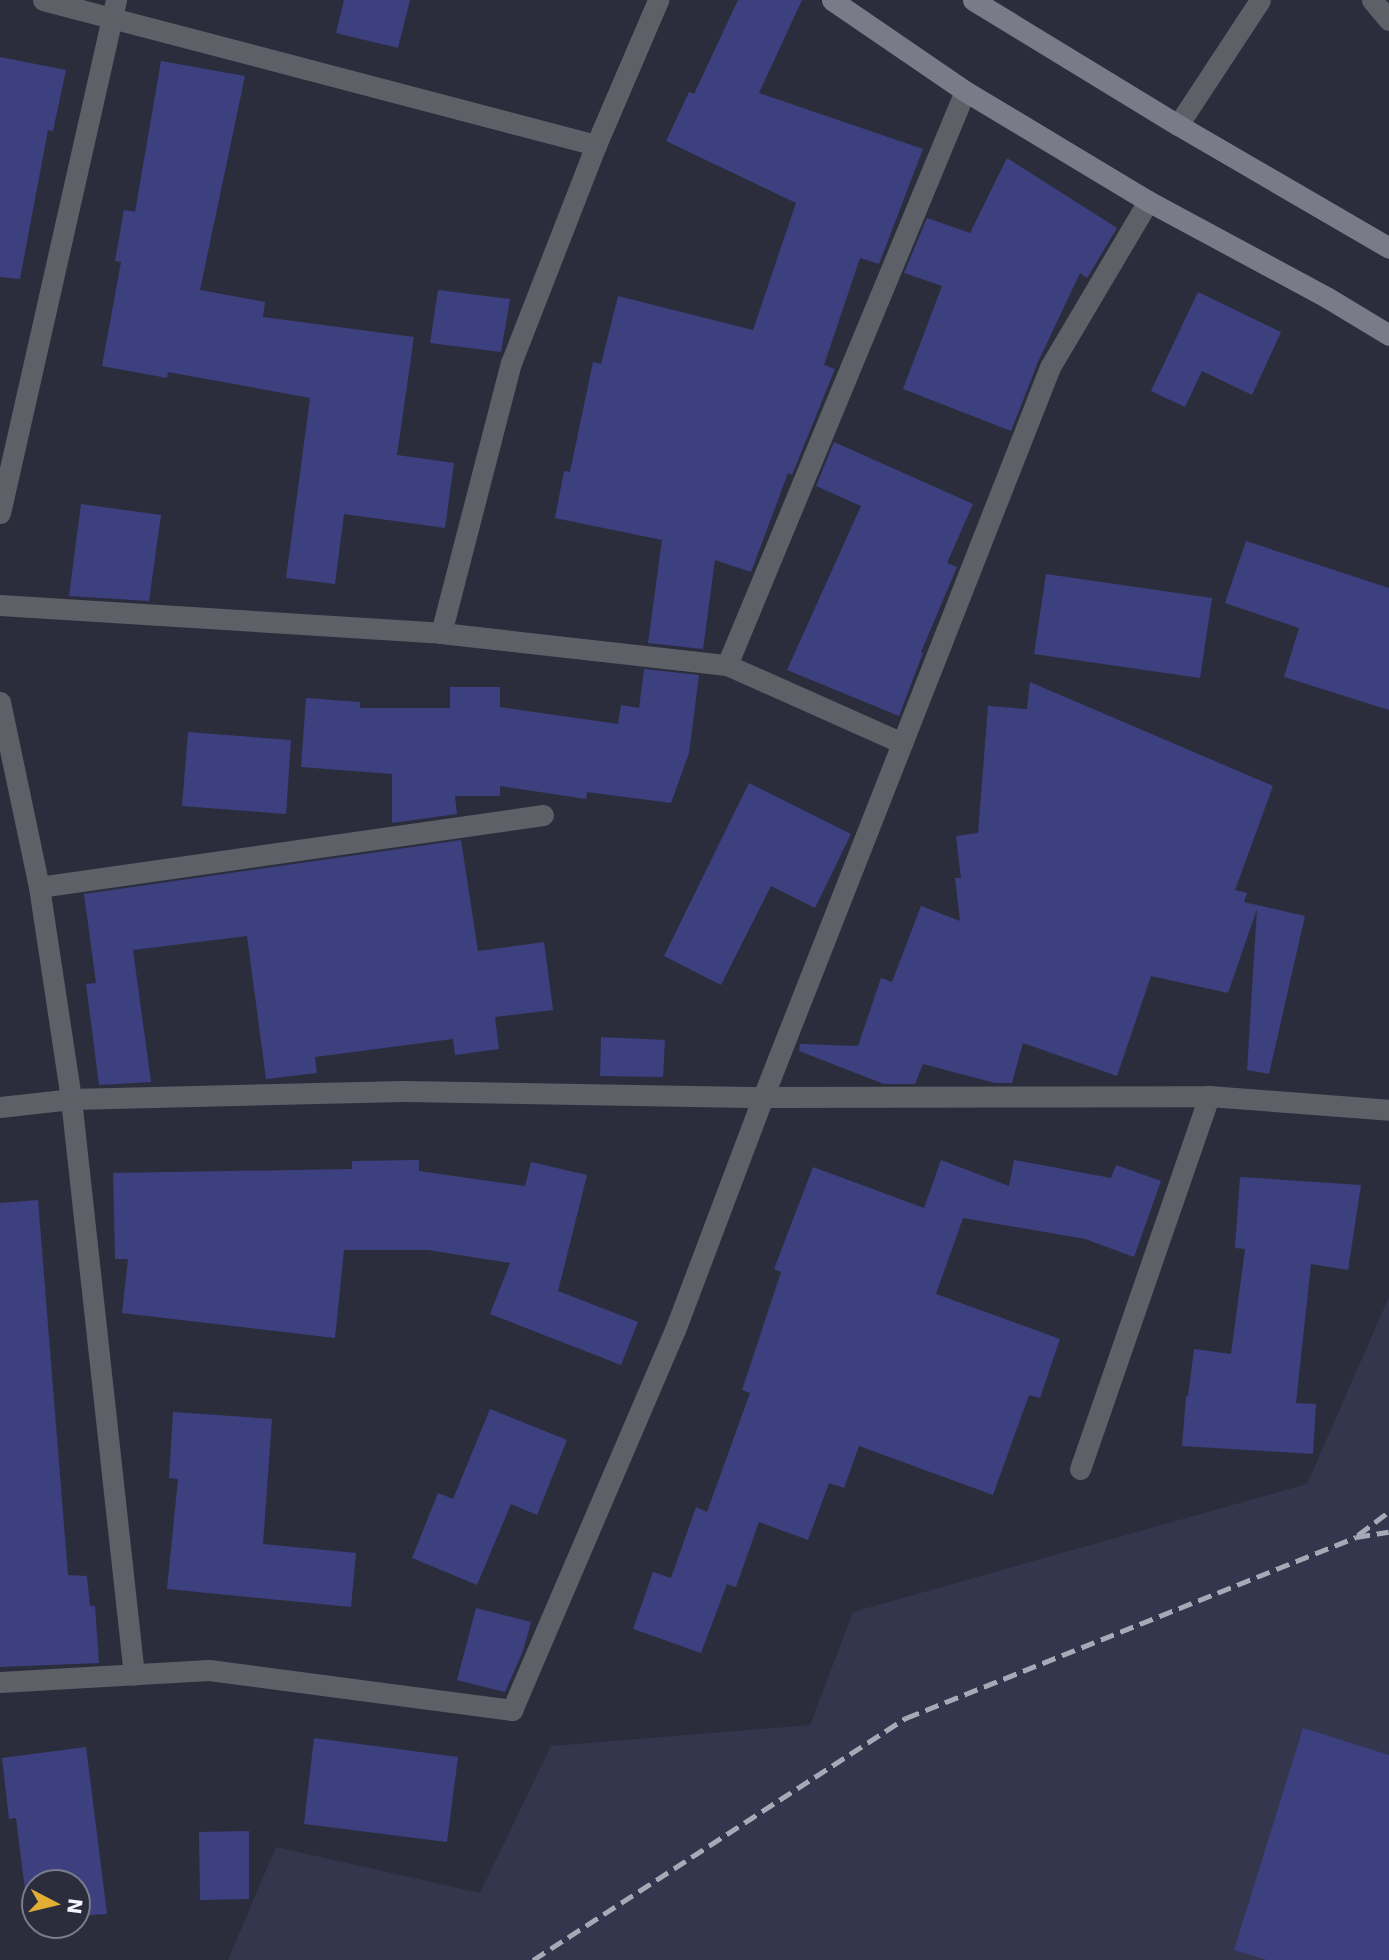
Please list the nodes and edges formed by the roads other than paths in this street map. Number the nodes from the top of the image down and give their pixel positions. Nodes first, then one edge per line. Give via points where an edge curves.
1 (43, 0) edge
2 (658, 0) edge
3 (832, 0) edge
4 (973, 0) edge
5 (1260, 0) edge
6 (1372, 0) edge
7 (114, 8) edge
8 (1389, 20) edge
9 (965, 91) junction
10 (1178, 125) junction
11 (596, 145) junction
12 (1148, 201) junction
13 (1389, 248) edge
14 (1389, 335) edge
15 (0, 513) edge
16 (0, 605) edge
17 (441, 633) junction
18 (727, 665) junction
19 (0, 702) edge
20 (902, 743) junction
21 (543, 815) dead end
22 (39, 887) junction
23 (1209, 1096) junction
24 (763, 1097) junction
25 (71, 1100) junction
26 (0, 1107) edge
27 (1389, 1110) edge
28 (1080, 1469) dead end
29 (134, 1675) junction
30 (0, 1682) edge

1 - 7 street
2 - 11 street
3 - 9 street
4 - 10 street
5 - 10 street
6 - 8 street
7 - 11 street
7 - 15 street
9 - 12 street
9 - 18 street
10 - 13 street
11 - 17 street via 511,363
12 - 14 street
12 - 20 street via 1050,367
16 - 17 street
17 - 18 street
18 - 20 street
19 - 22 street
20 - 24 street
21 - 22 street
22 - 25 street
23 - 24 street
23 - 27 street
23 - 28 street
24 - 25 street via 403,1091
24 - 29 street via 675,1330 512,1710 209,1670
25 - 26 street
25 - 29 street
29 - 30 street

